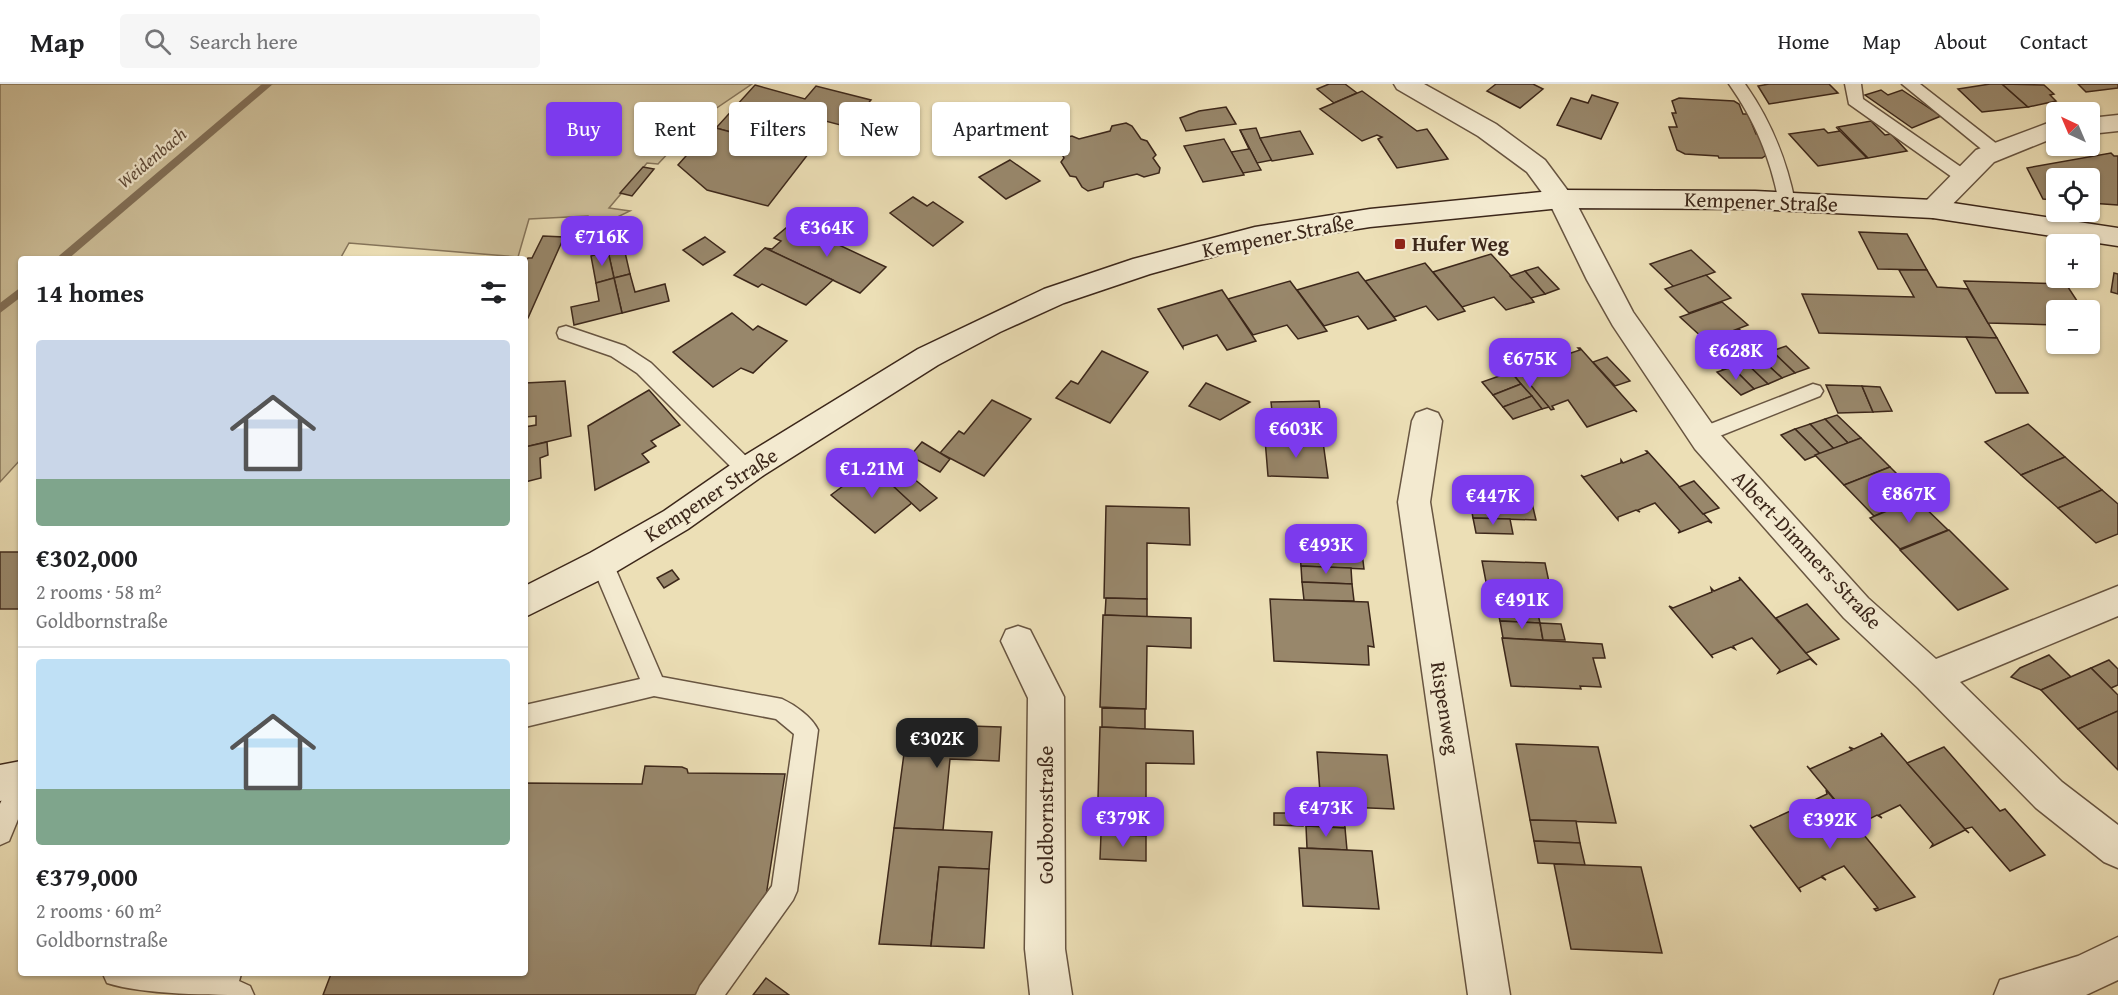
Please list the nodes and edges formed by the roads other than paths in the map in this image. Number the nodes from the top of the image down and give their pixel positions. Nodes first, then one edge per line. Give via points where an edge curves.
1 (1407, 84) edge
2 (1737, 84) edge
3 (1852, 84) edge
4 (1910, 84) edge
5 (2118, 123) edge
6 (2100, 125) edge
7 (2046, 131) edge
8 (1996, 152) junction
9 (1965, 178) junction
10 (1561, 199) junction
11 (1787, 202) junction
12 (1934, 209) junction
13 (2118, 237) edge
14 (566, 333) dead end
15 (1813, 392) dead end
16 (1427, 421) dead end
17 (1702, 435) junction
18 (747, 470) junction
19 (602, 563) junction
20 (528, 600) edge
21 (2118, 601) edge
22 (1018, 641) dead end
23 (1931, 677) junction
24 (654, 686) junction
25 (528, 715) edge
26 (18, 781) edge
27 (0, 783) edge
28 (18, 788) edge
29 (0, 833) edge
30 (2118, 849) edge
31 (2118, 958) edge
32 (137, 976) edge
33 (230, 985) edge
34 (709, 995) edge
35 (1051, 995) edge
36 (1489, 995) edge
37 (2015, 995) edge

1 - 10 street via 1512,147 1536,166
2 - 11 lane via 1761,118 1780,162
3 - 9 lane via 1855,101
4 - 8 lane
5 - 6 street
7 - 8 street
8 - 9 street via 1985,156
9 - 12 street
10 - 11 street, Kempener Straße
10 - 17 street, Albert-Dimmers-Straße via 1623,319
10 - 18 street, Kempener Straße via 1370,218 1255,236 1076,288 1035,303 928,357
11 - 12 street, Kempener Straße
12 - 13 street, Kempener Straße
14 - 18 lane via 618,351 644,368
15 - 17 lane
16 - 36 street, Rispenweg via 1414,502
17 - 23 street, Albert-Dimmers-Straße via 1856,608
18 - 19 street, Kempener Straße via 675,520
19 - 20 street, Kempener Straße
19 - 24 lane
21 - 23 street
22 - 35 street, Goldbornstraße via 1046,697 1045,949
23 - 30 street, Albert-Dimmers-Straße via 2049,795
24 - 25 lane
24 - 34 lane via 782,710 806,730 784,891
26 - 27 street
28 - 29 lane
31 - 37 street via 2084,975
32 - 33 lane

